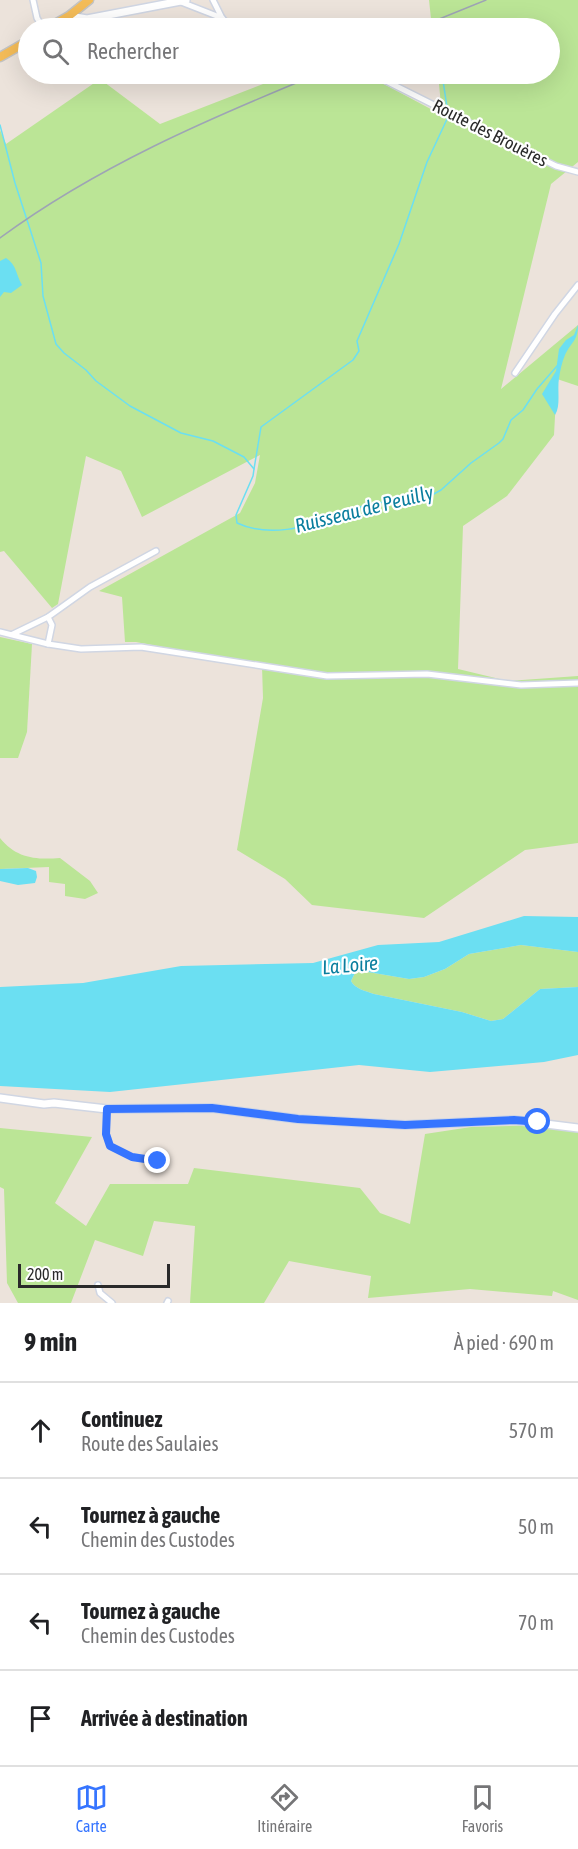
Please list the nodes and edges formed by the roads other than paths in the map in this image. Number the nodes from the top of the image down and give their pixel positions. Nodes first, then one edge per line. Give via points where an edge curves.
1 (33, 0) edge
2 (89, 0) edge
3 (213, 0) edge
4 (184, 1) edge
5 (69, 16) junction
6 (37, 18) edge
7 (66, 18) edge
8 (81, 18) edge
9 (92, 18) edge
10 (222, 18) joint
11 (18, 46) edge
12 (0, 57) edge
13 (392, 84) edge
14 (578, 172) edge
15 (578, 285) edge
16 (515, 373) dead end
17 (156, 551) dead end
18 (48, 617) junction
19 (0, 632) edge
20 (13, 634) junction
21 (48, 644) junction
22 (578, 683) edge
23 (0, 1098) edge
24 (107, 1109) junction
25 (578, 1128) edge
26 (158, 1161) dead end
27 (98, 1285) dead end
28 (112, 1303) edge

1 - 6 street
2 - 5 main road
3 - 10 street
4 - 9 street
4 - 10 street
5 - 7 main road
5 - 8 street
11 - 12 main road
13 - 14 street, Route des Brouères via 556,166
15 - 16 street
17 - 18 street via 90,587
18 - 20 street
18 - 21 street via 52,625
19 - 20 street
20 - 21 street
21 - 22 street via 81,649 141,647 327,676 427,675 521,685
23 - 24 street
24 - 25 street via 212,1108 322,1121 405,1125 514,1120
24 - 26 street via 106,1134 110,1146 132,1157
27 - 28 street via 100,1293

